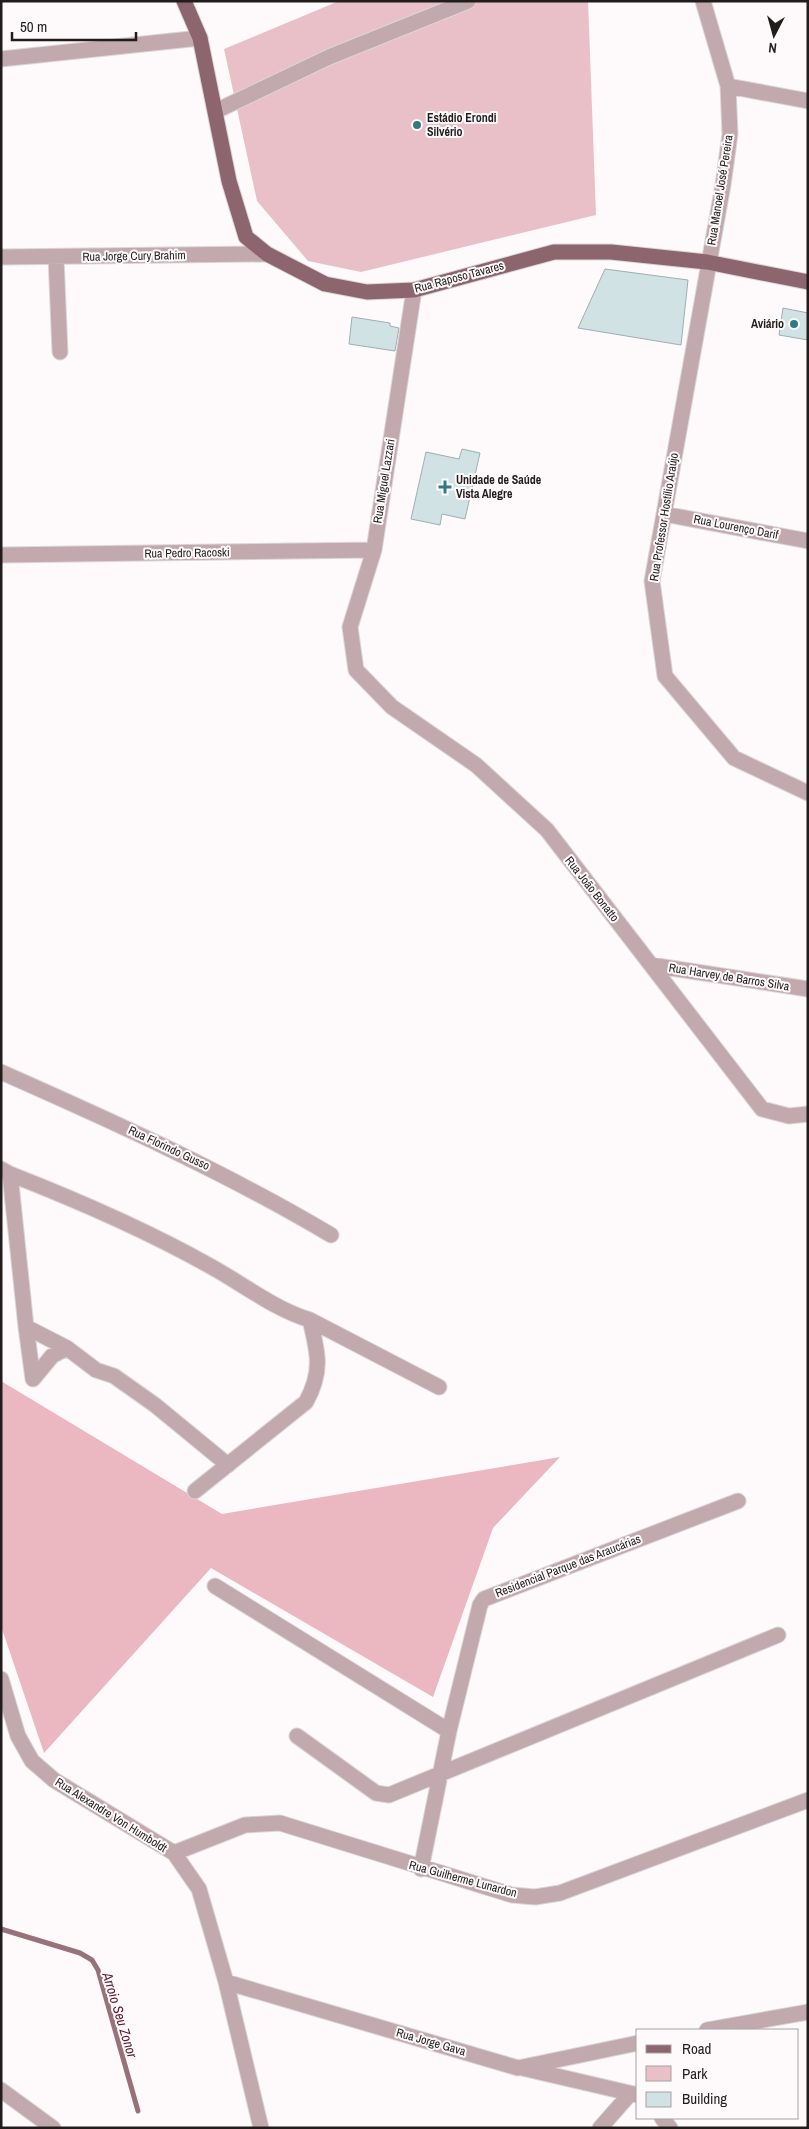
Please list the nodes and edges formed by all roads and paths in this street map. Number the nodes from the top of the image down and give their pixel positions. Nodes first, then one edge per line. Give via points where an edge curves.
1 (184, 1) edge
2 (468, 1) edge
3 (703, 1) edge
4 (200, 38) junction
5 (1, 59) edge
6 (728, 86) junction
7 (808, 101) edge
8 (216, 110) junction
9 (267, 254) junction
10 (1, 257) edge
11 (56, 257) junction
12 (707, 262) junction
13 (808, 282) edge
14 (414, 290) junction
15 (60, 352) dead end
16 (664, 514) junction
17 (808, 541) edge
18 (374, 550) junction
19 (1, 556) edge
20 (356, 670) joint
21 (808, 793) edge
22 (651, 965) junction
23 (808, 989) edge
24 (1, 1072) edge
25 (808, 1114) edge
26 (4, 1172) edge
27 (331, 1235) dead end
28 (310, 1320) junction
29 (26, 1327) junction
30 (67, 1348) junction
31 (439, 1387) dead end
32 (228, 1465) junction
33 (194, 1491) dead end
34 (738, 1500) dead end
35 (215, 1586) dead end
36 (778, 1635) dead end
37 (1, 1679) edge
38 (448, 1731) junction
39 (297, 1736) dead end
40 (440, 1776) junction
41 (808, 1800) edge
42 (174, 1853) junction
43 (421, 1869) junction
44 (226, 1982) junction
45 (808, 2012) edge
46 (713, 2029) edge
47 (636, 2043) edge
48 (518, 2068) junction
49 (1, 2090) edge
50 (634, 2094) edge
51 (53, 2128) edge
52 (261, 2128) edge
53 (600, 2128) edge

1 - 4 main road, Rua Raposo Tavares
2 - 8 street via 329,57
3 - 6 street, Rua Manoel José Pereira
4 - 5 street
4 - 8 main road, Rua Raposo Tavares
6 - 7 street
6 - 12 street, Rua Manoel José Pereira via 730,134
8 - 9 main road, Rua Raposo Tavares via 229,182 246,237
9 - 11 street, Rua Jorge Cury Brahim
9 - 14 main road, Rua Raposo Tavares via 325,284 368,292
10 - 11 street, Rua Jorge Cury Brahim
11 - 15 street
12 - 13 main road, Rua Raposo Tavares
12 - 14 main road, Rua Raposo Tavares via 611,252 554,252
12 - 16 street, Rua Professor Hostílio Araújo
14 - 18 street, Rua Miguel Lazzari
16 - 17 street, Rua Lourenço Darif
16 - 21 street, Rua Professor Hostílio Araújo via 652,581 665,676 734,758
18 - 19 street, Rua Pedro Racoski
18 - 20 street, Rua Miguel Lazzari via 350,627
20 - 22 street, Rua João Bonatto via 392,707 476,765 547,830
22 - 23 street, Rua Harvey de Barros Silva
22 - 25 street, Rua João Bonatto via 762,1109 789,1116
24 - 27 street, Rua Florindo Gusso via 201,1162
26 - 28 street via 116,1218 209,1265 287,1312
26 - 29 street
28 - 31 street
28 - 32 street via 318,1353 318,1370 306,1402
29 - 30 street
29 - 30 street via 33,1379 48,1359
30 - 32 street via 90,1366 114,1376 137,1392
32 - 33 street
34 - 38 street, Residencial Parque das Araucárias via 484,1599
35 - 38 street
36 - 40 street
37 - 42 street, Rua Alexandre Von Humboldt via 18,1736 32,1761 54,1780
38 - 40 street, Residencial Parque das Araucárias
39 - 40 street via 382,1795
40 - 43 street, Residencial Parque das Araucárias
41 - 43 street, Rua Guilherme Lunardon via 560,1893 512,1895
42 - 43 street, Rua Guilherme Lunardon via 245,1824 280,1823
42 - 44 street, Rua Alexandre Von Humboldt via 199,1889
44 - 48 street, Rua Jorge Gava
44 - 52 street, Rua Alexandre Von Humboldt
45 - 46 street
47 - 48 street, Rua Jorge Gava
48 - 50 street
49 - 51 street
50 - 53 street

